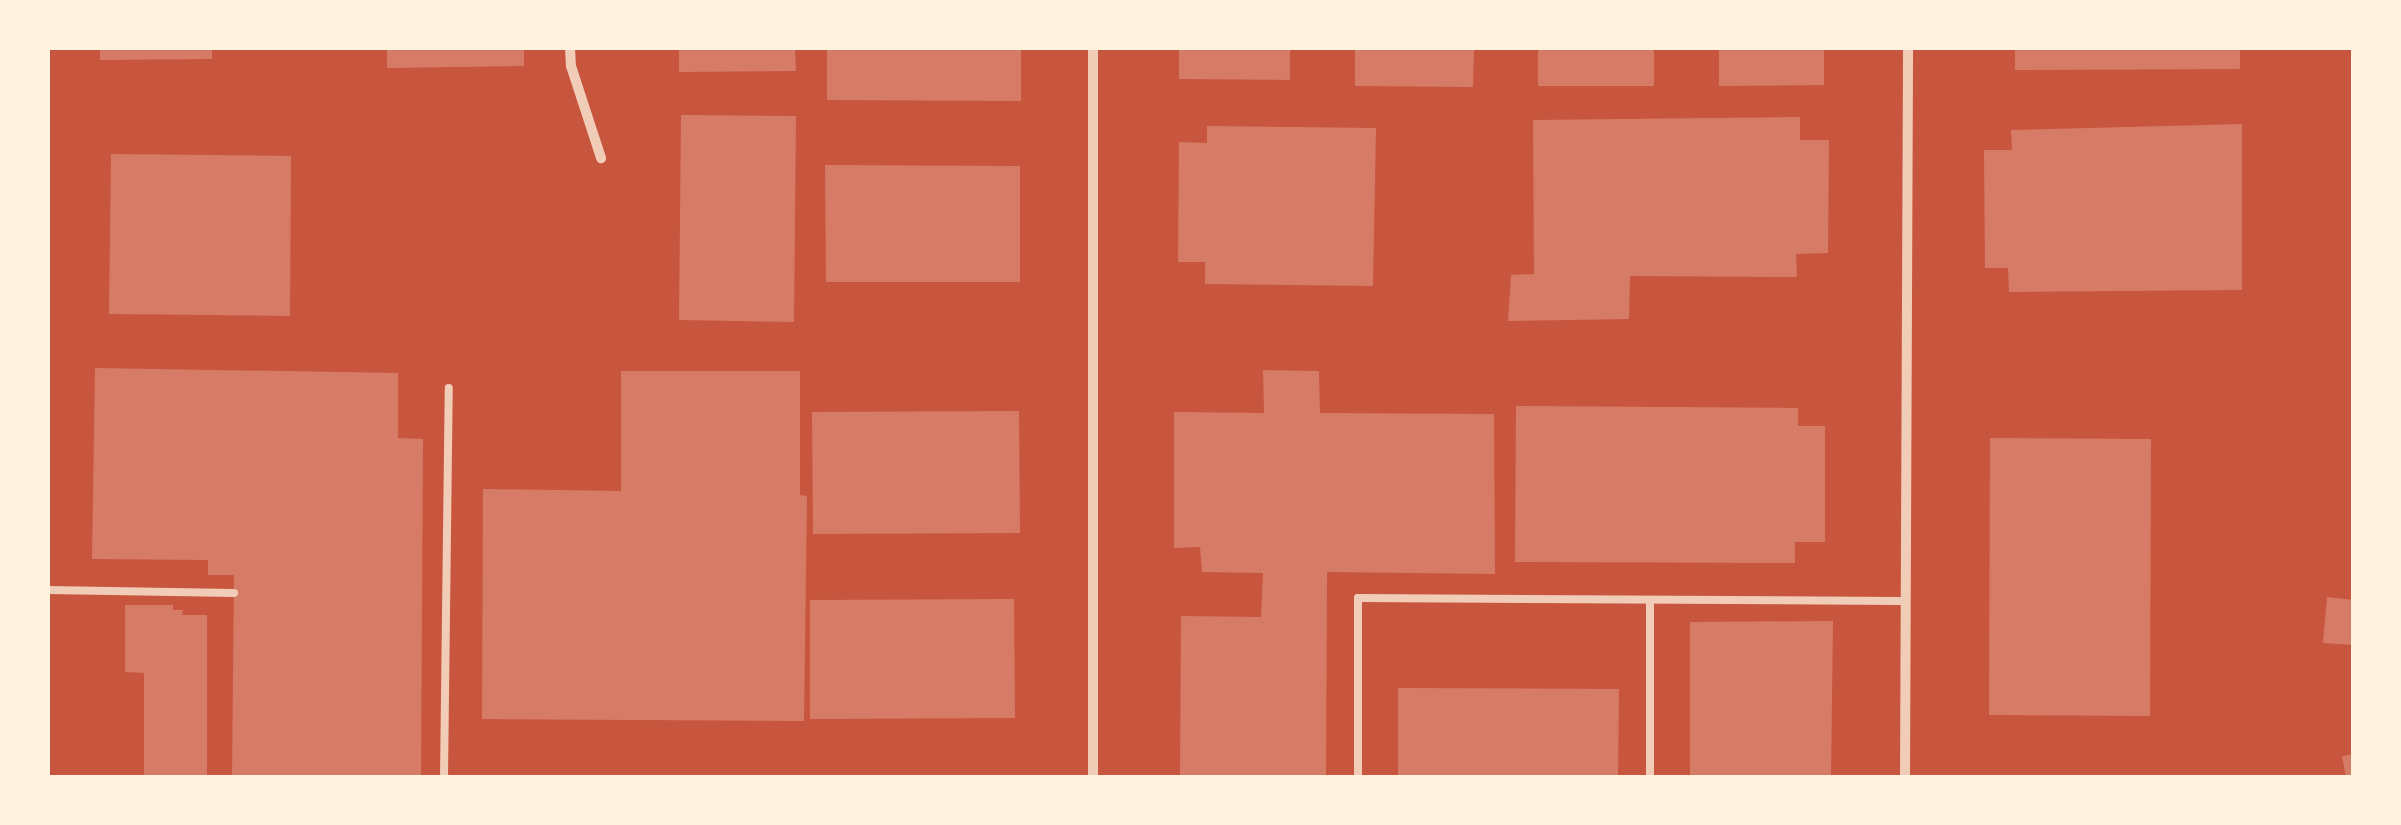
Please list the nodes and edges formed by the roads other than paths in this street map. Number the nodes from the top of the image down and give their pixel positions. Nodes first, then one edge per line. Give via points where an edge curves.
1 (570, 48) edge
2 (1093, 48) edge
3 (1908, 48) edge
4 (601, 158) dead end
5 (449, 388) dead end
6 (48, 590) edge
7 (234, 593) dead end
8 (1650, 600) junction
9 (1903, 601) junction
10 (444, 778) edge
11 (1093, 778) edge
12 (1358, 778) edge
13 (1650, 778) edge
14 (1905, 778) edge

1 - 4 street
2 - 11 street
3 - 9 street
5 - 10 lane
6 - 7 lane
8 - 9 lane
8 - 12 lane via 1358,598
8 - 13 lane
9 - 14 street

